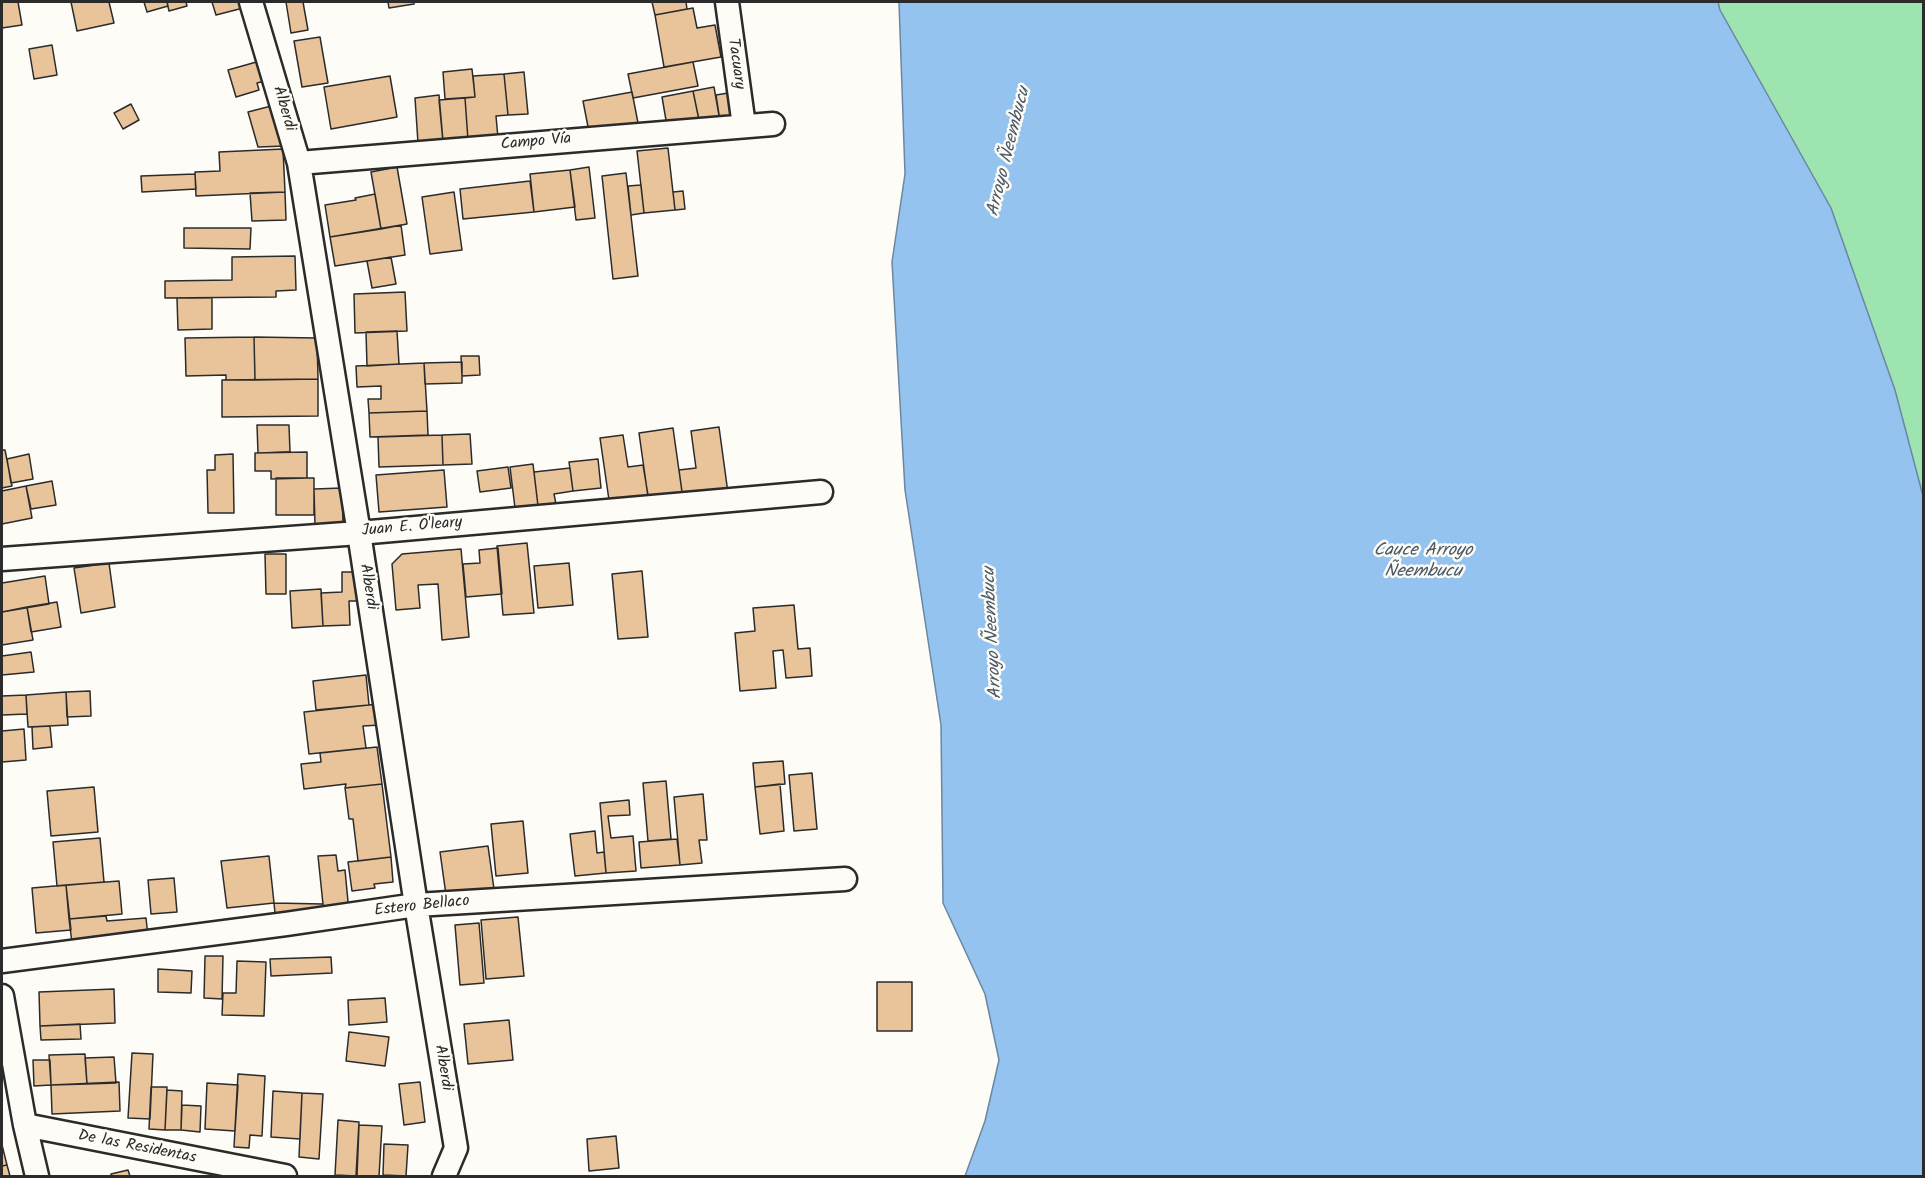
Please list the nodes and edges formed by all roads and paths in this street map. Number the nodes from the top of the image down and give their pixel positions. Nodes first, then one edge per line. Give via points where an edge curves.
1 (251, 2) edge
2 (727, 2) edge
3 (773, 124) dead end
4 (744, 126) junction
5 (299, 163) junction
6 (822, 492) dead end
7 (359, 533) junction
8 (2, 559) edge
9 (845, 879) dead end
10 (416, 905) junction
11 (2, 961) edge
12 (2, 996) edge
13 (10, 1094) edge
14 (25, 1125) junction
15 (37, 1176) edge
16 (285, 1176) edge
17 (444, 1176) edge

1 - 5 street, Alberdi
2 - 4 street, Tacuary
3 - 4 street, Campo Vía
4 - 5 street, Campo Vía
5 - 7 street, Alberdi
6 - 7 street, Juan E. O'leary
7 - 8 street, Juan E. O'leary
7 - 10 street, Alberdi
9 - 10 street, Estero Bellaco
10 - 11 street, Estero Bellaco
10 - 17 street, Alberdi via 456,1148
12 - 13 street
13 - 14 street
14 - 15 street
14 - 16 street, De las Residentas

